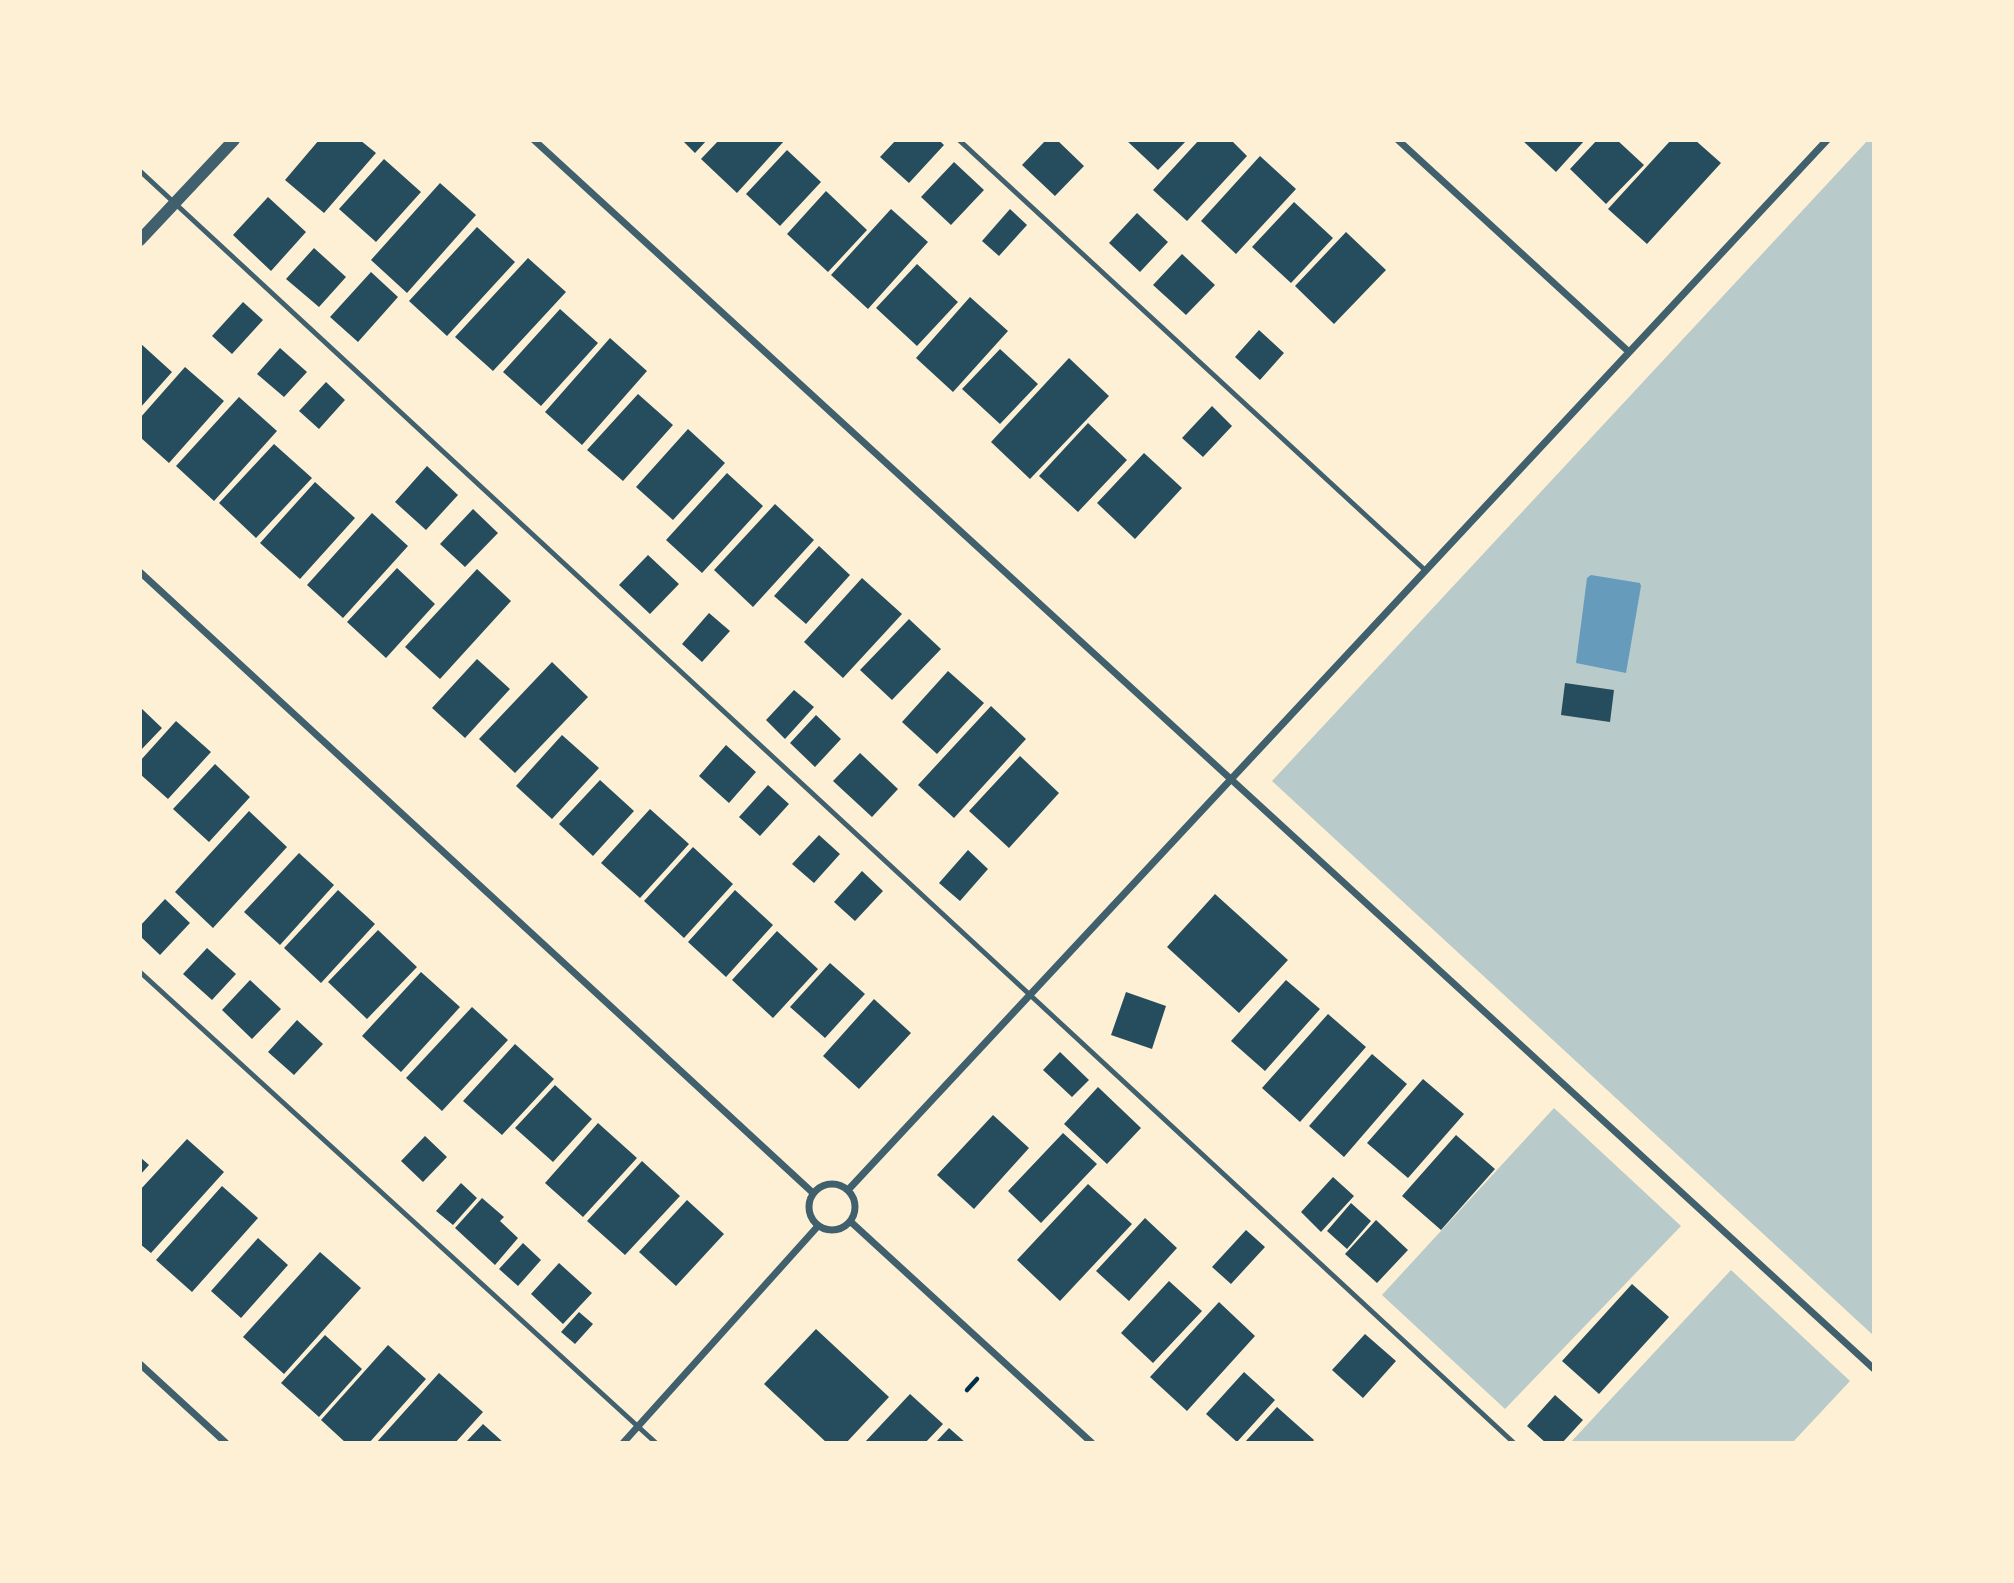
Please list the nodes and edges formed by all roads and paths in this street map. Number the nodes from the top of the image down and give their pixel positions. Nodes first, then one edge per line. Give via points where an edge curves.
1 (234, 140) edge
2 (534, 140) edge
3 (959, 140) edge
4 (1398, 140) edge
5 (1827, 140) edge
6 (140, 171) edge
7 (175, 203) junction
8 (140, 240) edge
9 (1629, 352) junction
10 (1426, 571) junction
11 (140, 572) edge
12 (1232, 780) junction
13 (140, 972) edge
14 (1031, 996) junction
15 (848, 1190) junction
16 (813, 1193) junction
17 (851, 1222) junction
18 (818, 1226) junction
19 (140, 1364) edge
20 (1874, 1369) edge
21 (976, 1379) dead end
22 (967, 1390) dead end
23 (638, 1427) junction
24 (226, 1443) edge
25 (623, 1443) edge
26 (656, 1443) edge
27 (1091, 1443) edge
28 (1514, 1443) edge

1 - 7 street
2 - 12 street
3 - 10 lane
4 - 9 street
5 - 9 street
6 - 7 lane
7 - 8 street
7 - 14 lane
9 - 10 street
10 - 12 street
11 - 16 street
12 - 14 street
12 - 20 street
13 - 23 lane
14 - 15 street
14 - 28 lane
15 - 16 street via 833,1184
15 - 17 street via 855,1207
16 - 18 street via 809,1208
17 - 18 street via 839,1230
17 - 27 street
18 - 23 street
19 - 24 street
21 - 22 path
23 - 25 street
23 - 26 lane

